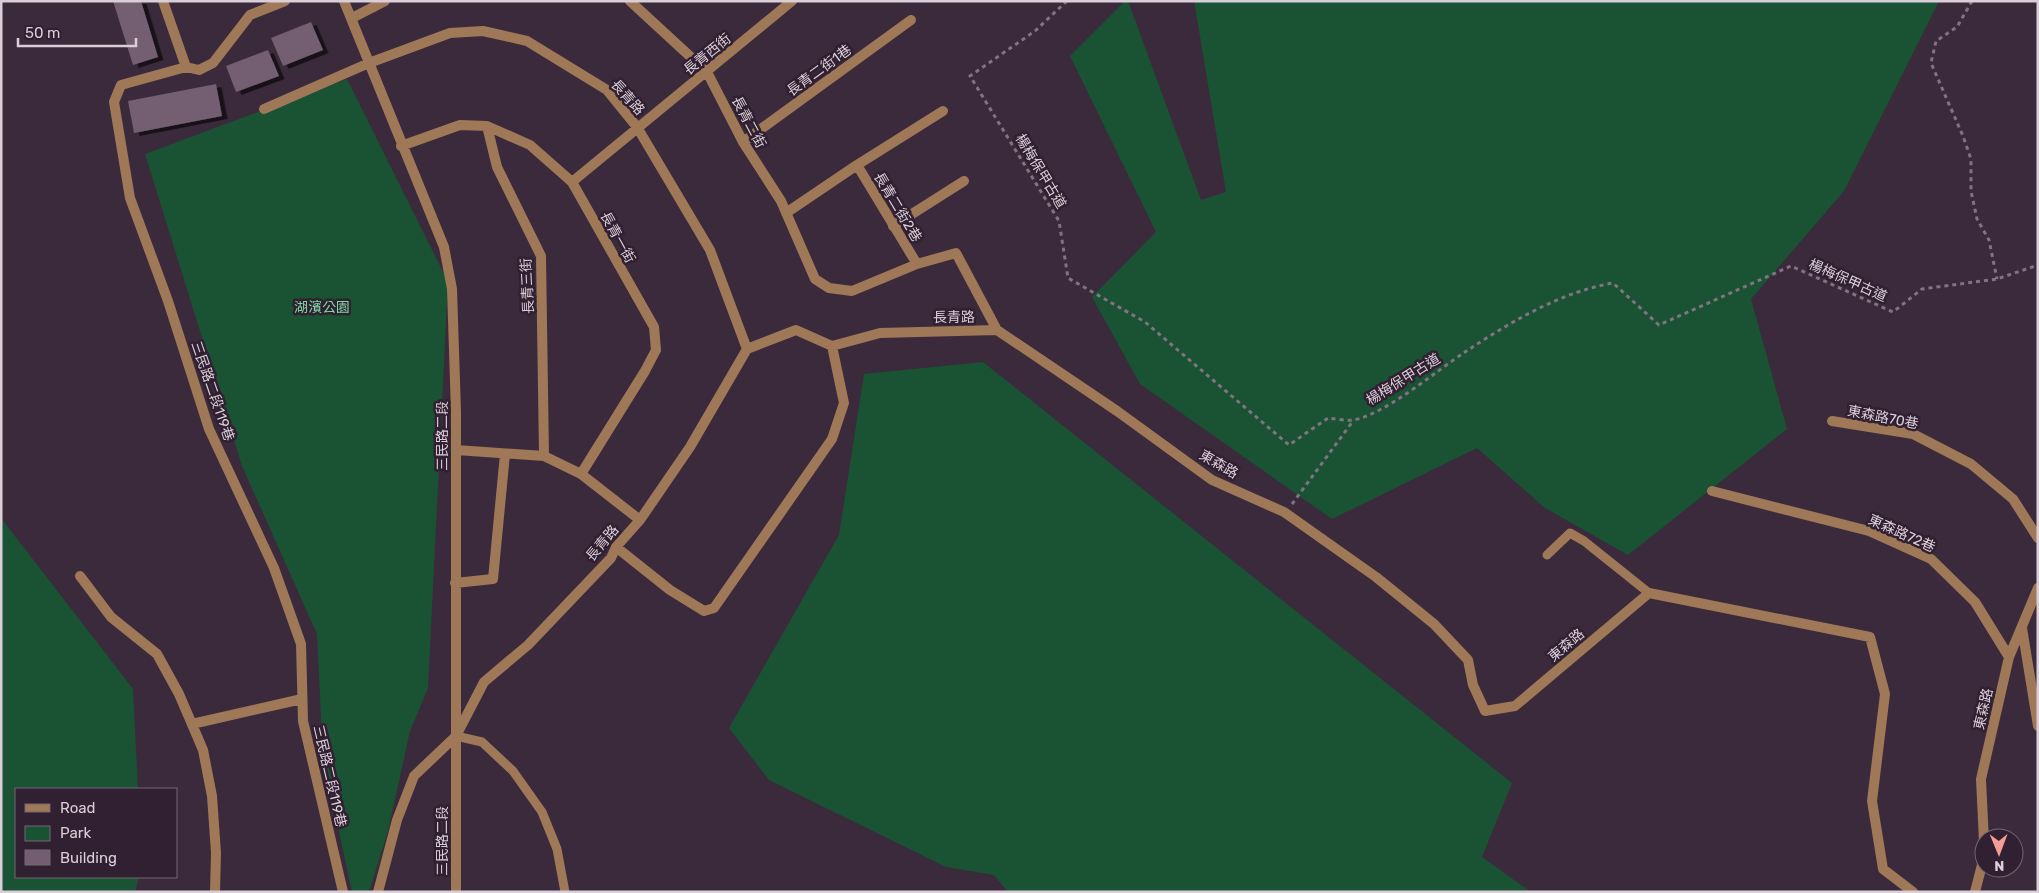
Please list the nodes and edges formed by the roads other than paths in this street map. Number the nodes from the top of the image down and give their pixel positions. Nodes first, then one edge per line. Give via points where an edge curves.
1 (163, 1) edge
2 (285, 1) edge
3 (344, 1) edge
4 (385, 1) edge
5 (630, 1) edge
6 (792, 1) edge
7 (352, 18) junction
8 (911, 20) dead end
9 (369, 63) junction
10 (186, 67) junction
11 (708, 72) junction
12 (264, 109) dead end
13 (942, 111) dead end
14 (487, 126) junction
15 (637, 127) junction
16 (743, 142) junction
17 (401, 146) junction
18 (857, 165) junction
19 (964, 181) dead end
20 (572, 182) junction
21 (786, 213) junction
22 (894, 226) junction
23 (917, 264) junction
24 (997, 330) junction
25 (832, 346) junction
26 (747, 349) junction
27 (1832, 422) dead end
28 (456, 450) junction
29 (505, 454) junction
30 (544, 456) junction
31 (581, 474) junction
32 (1712, 491) dead end
33 (640, 520) junction
34 (2038, 538) edge
35 (616, 547) junction
36 (1546, 555) dead end
37 (80, 576) dead end
38 (454, 583) junction
39 (2038, 588) edge
40 (1649, 593) junction
41 (2022, 627) junction
42 (2009, 657) junction
43 (302, 699) junction
44 (192, 724) junction
45 (2038, 726) edge
46 (456, 736) junction
47 (1983, 828) edge
48 (1979, 878) edge
49 (456, 887) edge
50 (215, 892) edge
51 (344, 892) edge
52 (378, 892) edge
53 (450, 892) edge
54 (565, 892) edge
55 (1914, 892) edge
56 (1975, 892) edge

1 - 10 street
2 - 10 street, 三民路二段119巷 via 250,15 214,64 199,70
3 - 7 street, 三民路二段
4 - 7 street
5 - 11 street, 長青二街
6 - 11 street, 長青西街
7 - 9 street, 三民路二段
8 - 16 street, 長青二街1巷
9 - 12 street, 長青路
9 - 15 street, 長青路 via 450,33 483,31 528,41 607,90
9 - 17 street, 三民路二段
10 - 43 street, 三民路二段119巷 via 120,85 114,102 130,198 168,301 209,429 274,568 301,644
11 - 15 street, 長青西街
11 - 16 street, 長青二街
13 - 18 street, 長青二街2巷
14 - 17 street, 長青一街 via 460,125
14 - 20 street, 長青一街 via 530,145
14 - 30 street, 長青三街 via 497,167 541,256
15 - 20 street, 長青西街
15 - 26 street, 長青路 via 710,250
16 - 21 street, 長青二街
17 - 28 street, 三民路二段 via 444,246 450,281
18 - 21 street, 長青二街2巷
18 - 22 street, 長青二街2巷
19 - 22 street
20 - 31 street, 長青一街 via 654,327 656,350
21 - 23 street, 長青二街 via 815,279 829,288 852,292
22 - 23 street, 長青二街2巷
23 - 24 street via 956,252
24 - 25 street, 長青路 via 880,333
24 - 40 street, 東森路 via 1212,480 1284,512 1376,577 1434,624 1468,660 1473,685 1485,711 1514,706
25 - 26 street via 796,330
25 - 35 street via 844,403 832,439 714,608 704,611 670,590
26 - 33 street, 長青路 via 690,447
27 - 34 street, 東森路70巷 via 1913,434 1971,464 2013,499
28 - 29 street
28 - 38 street, 三民路二段
29 - 30 street
29 - 38 street via 493,579
30 - 31 street
31 - 33 street
32 - 42 street, 東森路72巷 via 1869,531 1931,559 1975,602
33 - 35 street, 長青路
35 - 46 street, 長青路 via 611,558 528,645 484,682
36 - 40 lane via 1570,533
37 - 44 street via 111,617 157,654
38 - 46 street, 三民路二段
39 - 41 street, 東森路
40 - 55 street via 1870,637 1886,694 1872,801 1883,869
41 - 42 street, 東森路
41 - 45 street
42 - 47 street, 東森路 via 1980,779
43 - 44 street
43 - 51 street, 三民路二段119巷 via 303,721
44 - 50 street via 203,750 212,796
46 - 49 street, 三民路二段
46 - 52 street via 414,776 397,820
46 - 54 lane via 482,742 514,771 542,812 557,849
48 - 56 street
49 - 53 street

